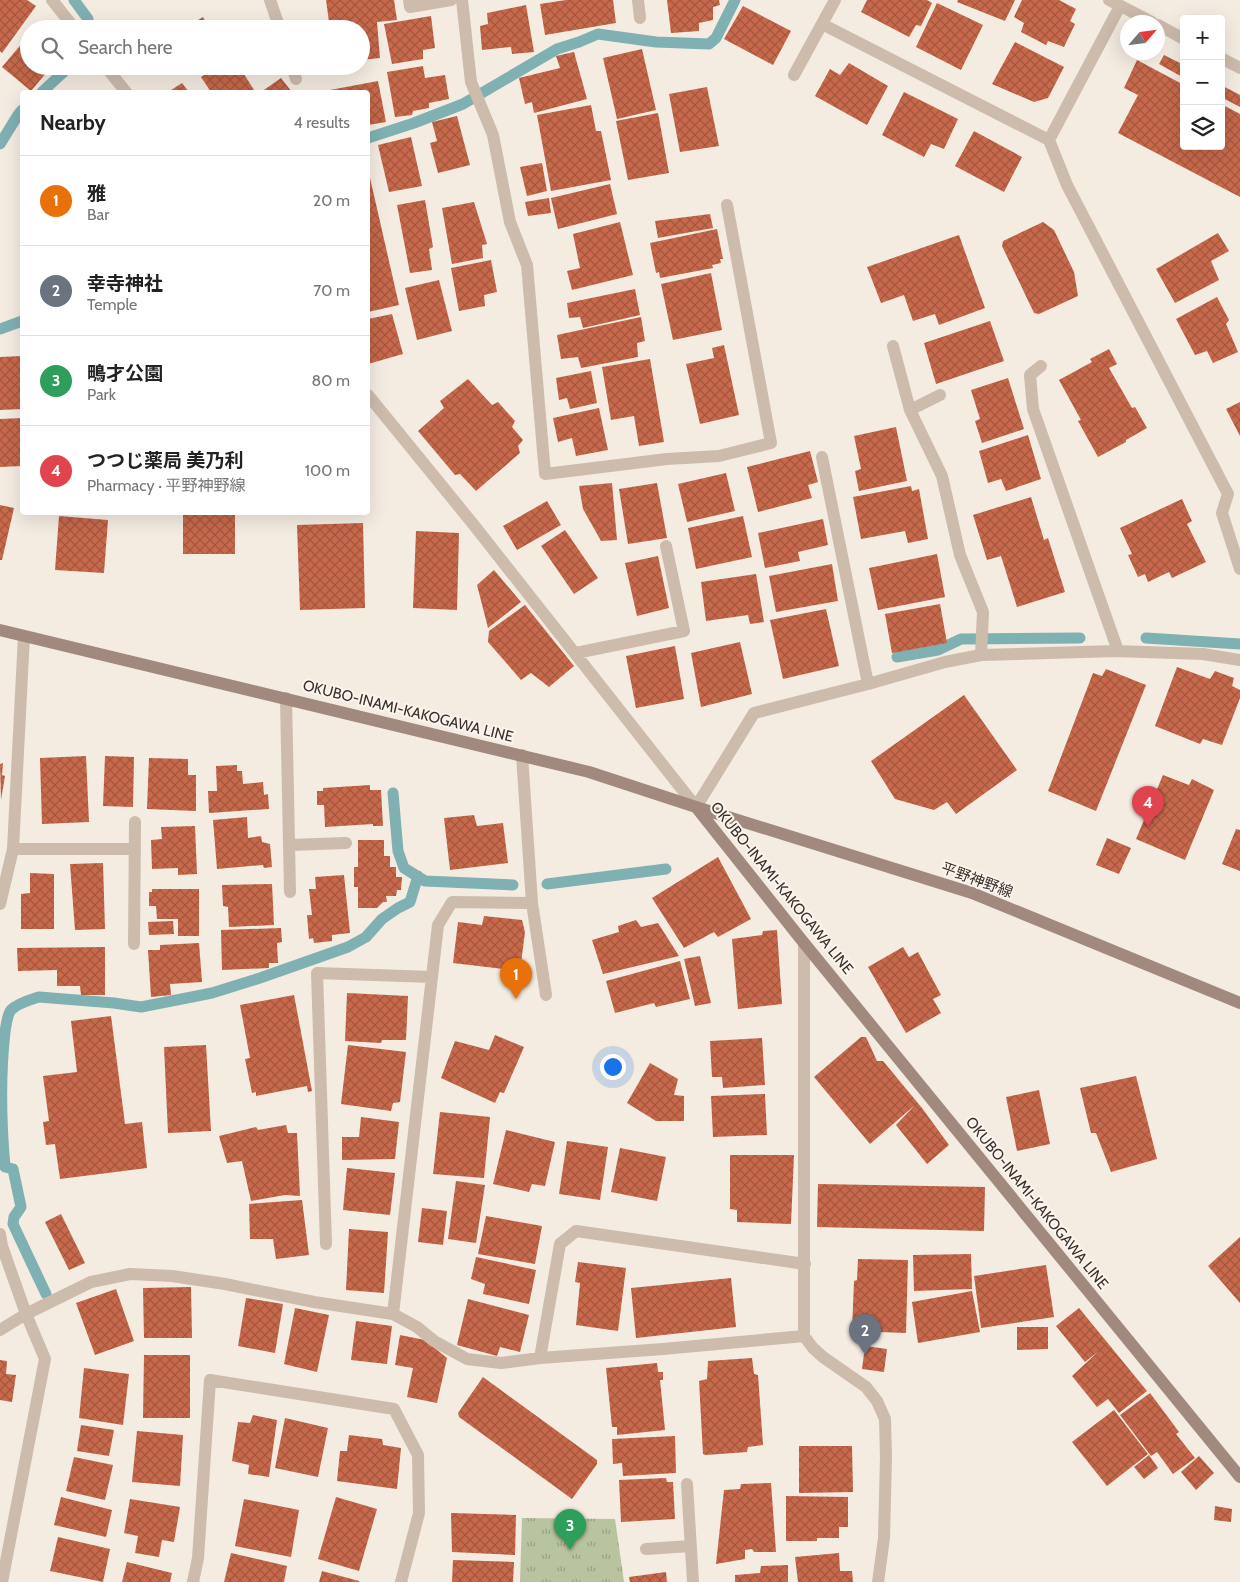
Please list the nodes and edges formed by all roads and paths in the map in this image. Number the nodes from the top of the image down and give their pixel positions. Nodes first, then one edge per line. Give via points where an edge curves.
1 (52, 0) edge
2 (270, 0) edge
3 (409, 0) edge
4 (451, 0) edge
5 (462, 0) edge
6 (638, 0) edge
7 (835, 0) edge
8 (1114, 3) edge
9 (1138, 15) edge
10 (640, 18) dead end
11 (68, 20) edge
12 (277, 20) edge
13 (822, 24) junction
14 (1165, 29) edge
15 (1180, 37) edge
16 (1225, 60) edge
17 (1240, 68) edge
18 (112, 75) edge
19 (295, 75) edge
20 (794, 75) dead end
21 (296, 80) dead end
22 (124, 90) edge
23 (1049, 140) junction
24 (727, 205) dead end
25 (893, 346) dead end
26 (1041, 366) dead end
27 (940, 395) dead end
28 (370, 397) edge
29 (910, 410) junction
30 (822, 457) dead end
31 (1234, 491) edge
32 (666, 546) dead end
33 (1240, 569) edge
34 (0, 630) edge
35 (24, 636) junction
36 (1118, 651) junction
37 (576, 653) junction
38 (981, 654) junction
39 (1240, 660) edge
40 (868, 684) junction
41 (286, 698) junction
42 (522, 755) junction
43 (696, 807) junction
44 (135, 822) dead end
45 (346, 843) dead end
46 (290, 845) junction
47 (13, 848) junction
48 (135, 849) junction
49 (290, 892) dead end
50 (532, 903) junction
51 (0, 904) edge
52 (804, 943) junction
53 (134, 944) dead end
54 (432, 977) junction
55 (546, 995) dead end
56 (1240, 1003) edge
57 (0, 1234) edge
58 (326, 1244) dead end
59 (804, 1264) junction
60 (26, 1314) junction
61 (393, 1314) junction
62 (0, 1330) edge
63 (804, 1336) junction
64 (540, 1358) junction
65 (1240, 1478) edge
66 (687, 1484) dead end
67 (691, 1546) junction
68 (646, 1549) dead end
69 (2, 1582) edge
70 (193, 1582) edge
71 (401, 1582) edge
72 (693, 1582) edge
73 (878, 1582) edge

1 - 11 street
2 - 12 street
3 - 4 street via 410,7
5 - 24 street via 471,82 493,135 510,222 527,266 545,474 719,456 771,443
6 - 10 street
7 - 13 street
8 - 9 street
8 - 23 street
13 - 20 street
13 - 23 street
14 - 15 street
16 - 17 street
18 - 22 street
19 - 21 street
23 - 31 street via 1068,185
25 - 29 street
26 - 36 street via 1030,375 1033,409
27 - 29 street
28 - 37 street
29 - 38 street via 942,476 960,555 983,612
30 - 40 street
31 - 33 street via 1222,513
32 - 37 street via 684,631
34 - 35 main road, OKUBO-INAMI-KAKOGAWA LINE
35 - 41 main road, OKUBO-INAMI-KAKOGAWA LINE
35 - 47 street
36 - 38 street
36 - 39 street via 1203,654
37 - 43 street
38 - 40 street
40 - 43 street via 754,713
41 - 42 main road, OKUBO-INAMI-KAKOGAWA LINE
41 - 46 street
42 - 43 main road, OKUBO-INAMI-KAKOGAWA LINE via 589,772
42 - 50 street
43 - 52 main road, OKUBO-INAMI-KAKOGAWA LINE
43 - 56 main road, 平野神野線 via 972,893
44 - 48 street
45 - 46 street
46 - 49 street
47 - 48 street
47 - 51 street
48 - 53 street
50 - 54 street via 452,902 438,925
50 - 55 street
52 - 59 street
52 - 65 main road, OKUBO-INAMI-KAKOGAWA LINE
54 - 58 street via 317,973
54 - 61 street
57 - 60 street
59 - 63 street
59 - 64 street via 576,1230 560,1244
60 - 61 street via 91,1282 130,1274 172,1276
60 - 62 street
60 - 69 street via 45,1359
61 - 64 street via 417,1327 434,1342 467,1359 502,1363
63 - 64 street
63 - 73 street via 823,1357 866,1387 885,1418 884,1538
66 - 67 street
67 - 68 street
67 - 72 street
70 - 71 street via 198,1558 210,1380 394,1409 418,1455 418,1513

